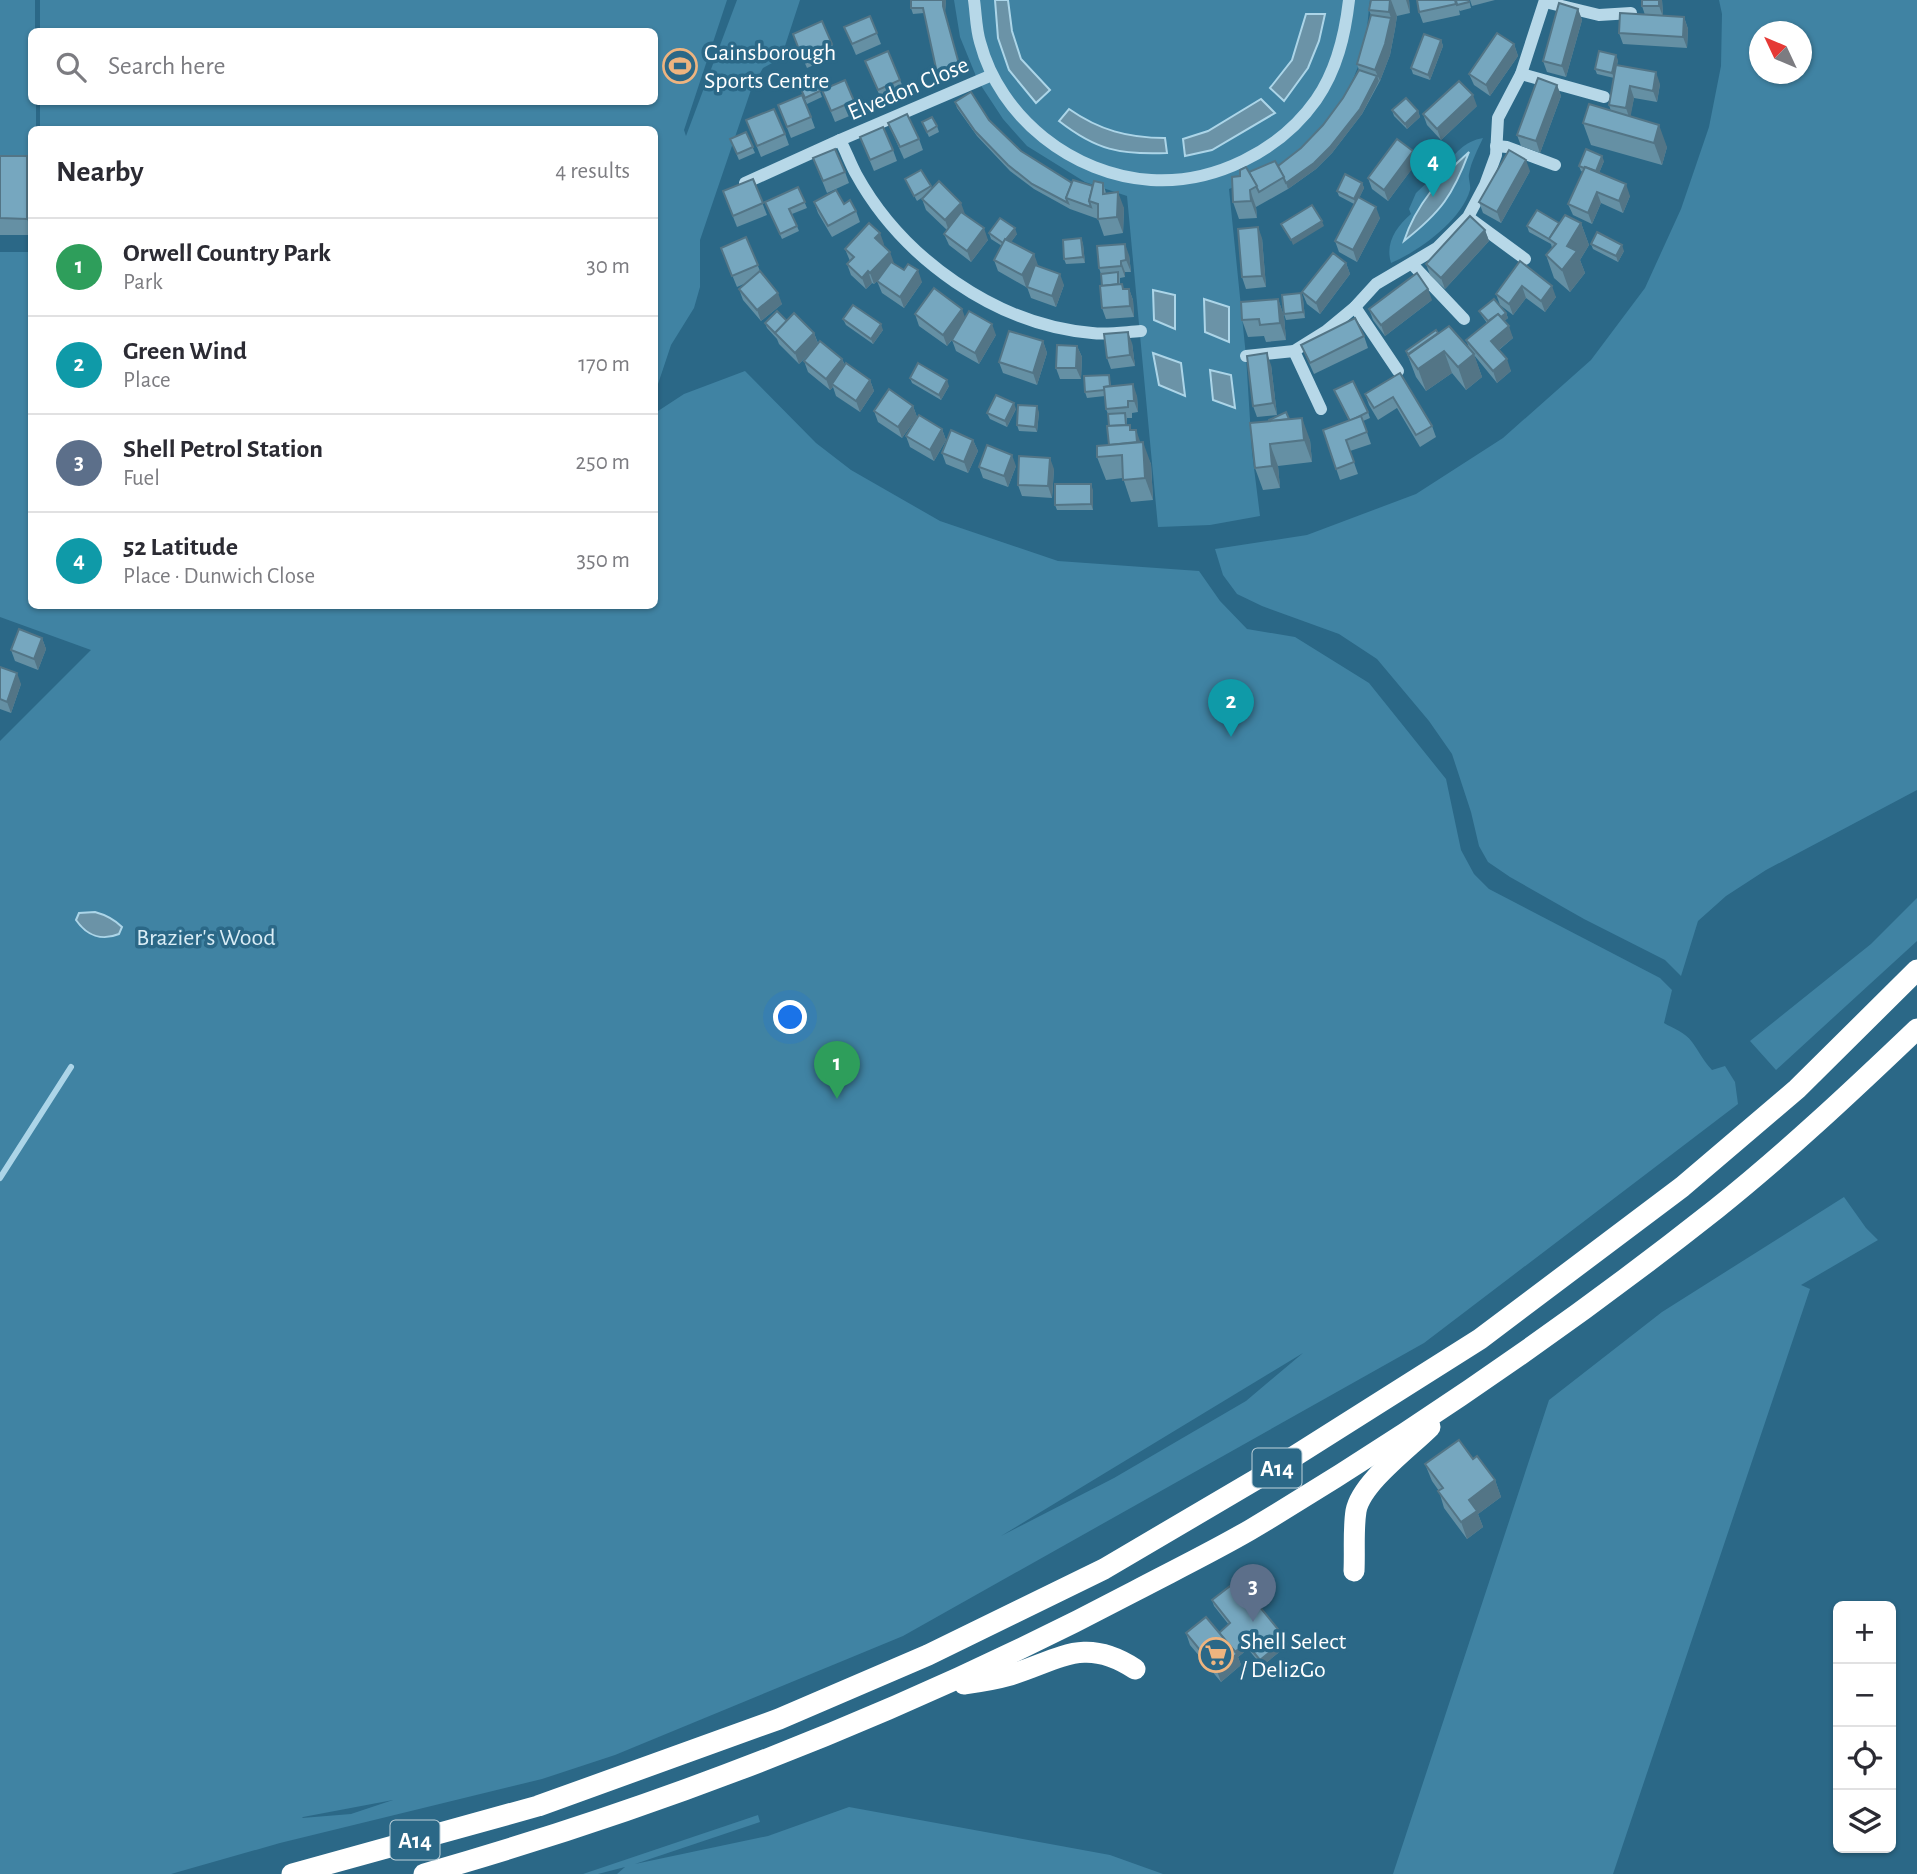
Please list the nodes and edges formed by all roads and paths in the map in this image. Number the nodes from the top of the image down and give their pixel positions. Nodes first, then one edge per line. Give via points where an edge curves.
1 (974, 0) edge
2 (1349, 0) edge
3 (1545, 1) edge
4 (1631, 13) edge
5 (1521, 74) junction
6 (992, 75) junction
7 (1604, 97) dead end
8 (841, 140) junction
9 (1496, 146) junction
10 (1555, 165) dead end
11 (745, 183) edge
12 (1468, 217) junction
13 (1525, 259) dead end
14 (1412, 264) junction
15 (1355, 306) junction
16 (1464, 319) dead end
17 (1140, 331) dead end
18 (1294, 351) junction
19 (1246, 356) edge
20 (1398, 371) edge
21 (1321, 409) dead end
22 (1917, 970) edge
23 (1917, 1029) edge
24 (1453, 1403) junction
25 (1354, 1571) dead end
26 (1135, 1669) dead end
27 (935, 1690) junction
28 (292, 1874) edge
29 (424, 1874) edge

1 - 6 street via 980,42
2 - 6 street via 1331,74 1298,123 1270,146 1230,168 1177,180 1124,176 1073,158 1037,134
3 - 4 street via 1599,15
3 - 5 street
5 - 7 street
5 - 9 street via 1498,118
6 - 8 street, Elvedon Close
8 - 11 street, Elvedon Close
8 - 17 street, Elvedon Close via 857,175 887,218 966,289 1018,315 1061,329 1096,334
9 - 10 street
9 - 12 street via 1485,185
12 - 13 street
12 - 14 street via 1437,248
14 - 15 street via 1376,284
14 - 16 street
15 - 18 street
15 - 20 street
18 - 19 street
18 - 21 street
22 - 28 highway, A14 via 1797,1089 1682,1187 1480,1339 1104,1569 928,1655 779,1719 538,1806
23 - 24 highway, A14 via 1822,1119 1718,1207
24 - 25 highway, A14 via 1374,1478 1356,1509
24 - 27 highway, A14 via 1247,1531 1086,1617
26 - 27 highway, A14 via 1119,1658 1090,1651 1056,1656 1007,1676
27 - 29 highway, A14 via 625,1813

